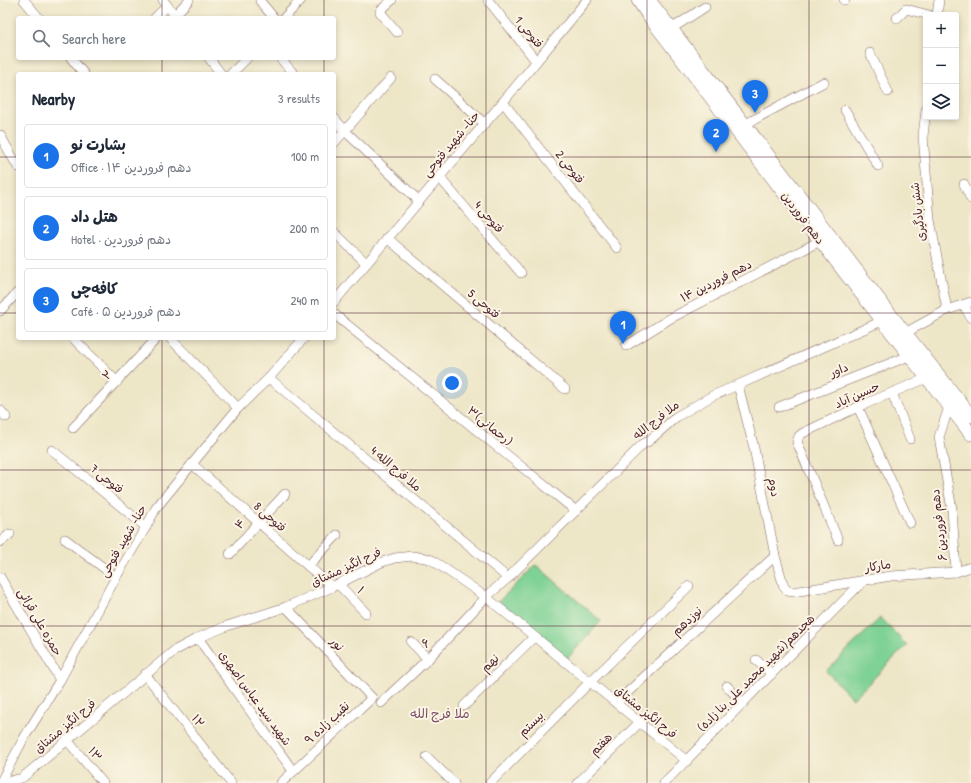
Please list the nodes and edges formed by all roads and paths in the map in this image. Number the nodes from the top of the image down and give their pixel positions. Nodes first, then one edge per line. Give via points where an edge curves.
1 (24, 0) edge
2 (189, 0) edge
3 (300, 0) edge
4 (392, 0) edge
5 (488, 0) edge
6 (587, 0) edge
7 (638, 0) edge
8 (649, 0) edge
9 (939, 0) edge
10 (260, 1) dead end
11 (165, 3) edge
12 (705, 7) dead end
13 (937, 12) edge
14 (923, 13) edge
15 (37, 16) edge
16 (156, 16) edge
17 (175, 16) edge
18 (177, 16) edge
19 (272, 16) edge
20 (286, 16) edge
21 (898, 18) dead end
22 (671, 28) junction
23 (397, 32) dead end
24 (870, 53) dead end
25 (73, 60) edge
26 (210, 60) edge
27 (245, 60) edge
28 (282, 60) edge
29 (536, 61) junction
30 (82, 72) edge
31 (220, 72) edge
32 (233, 72) edge
33 (292, 72) edge
34 (391, 78) dead end
35 (435, 79) dead end
36 (824, 82) dead end
37 (888, 92) dead end
38 (503, 102) junction
39 (845, 110) dead end
40 (336, 120) edge
41 (925, 120) edge
42 (484, 124) junction
43 (744, 125) junction
44 (345, 131) junction
45 (0, 135) edge
46 (336, 141) edge
47 (16, 163) edge
48 (878, 166) dead end
49 (439, 177) junction
50 (964, 184) dead end
51 (971, 199) edge
52 (419, 201) junction
53 (336, 234) edge
54 (387, 238) junction
55 (820, 241) junction
56 (617, 248) dead end
57 (366, 263) junction
58 (521, 273) dead end
59 (16, 294) edge
60 (336, 300) edge
61 (967, 303) edge
62 (0, 310) edge
63 (947, 310) junction
64 (336, 316) edge
65 (971, 318) edge
66 (882, 321) junction
67 (905, 333) junction
68 (75, 340) edge
69 (156, 340) edge
70 (172, 340) edge
71 (302, 340) edge
72 (626, 346) dead end
73 (909, 356) junction
74 (269, 378) junction
75 (926, 378) junction
76 (117, 382) junction
77 (738, 385) junction
78 (565, 389) dead end
79 (892, 393) junction
80 (779, 407) dead end
81 (858, 407) junction
82 (949, 407) junction
83 (238, 408) junction
84 (971, 416) edge
85 (73, 428) dead end
86 (971, 434) edge
87 (910, 439) dead end
88 (52, 450) dead end
89 (192, 464) junction
90 (285, 494) dead end
91 (576, 511) junction
92 (258, 522) junction
93 (910, 523) dead end
94 (146, 527) junction
95 (10, 534) dead end
96 (337, 535) dead end
97 (65, 539) dead end
98 (838, 540) dead end
99 (0, 542) edge
100 (230, 554) dead end
101 (775, 556) junction
102 (308, 566) junction
103 (971, 567) edge
104 (956, 572) junction
105 (0, 577) edge
106 (116, 577) junction
107 (508, 578) junction
108 (864, 580) junction
109 (335, 586) junction
110 (689, 586) dead end
111 (788, 591) joint
112 (486, 598) junction
113 (286, 607) junction
114 (366, 613) dead end
115 (534, 637) junction
116 (198, 638) junction
117 (411, 642) dead end
118 (428, 659) junction
119 (756, 660) dead end
120 (145, 674) junction
121 (772, 674) junction
122 (60, 680) junction
123 (590, 682) junction
124 (727, 686) dead end
125 (372, 698) joint
126 (381, 703) dead end
127 (616, 703) junction
128 (743, 703) junction
129 (464, 706) dead end
130 (640, 722) junction
131 (67, 740) junction
132 (427, 757) dead end
133 (687, 761) junction
134 (293, 771) junction
135 (23, 780) edge
136 (1, 783) edge
137 (103, 783) edge
138 (232, 783) edge
139 (280, 783) edge
140 (454, 783) edge
141 (490, 783) edge
142 (578, 783) edge
143 (664, 783) edge

1 - 15 street
2 - 18 street
3 - 20 street
4 - 23 street via 380,12
5 - 29 street, فتوحی 1
6 - 29 street, حنا- شهید فتوحی
7 - 55 main road, دهم فروردین
8 - 22 main road, دهم فروردین
9 - 13 street
10 - 19 street
11 - 16 street
11 - 17 street
12 - 22 street
14 - 21 street via 906,9
22 - 43 main road, دهم فروردین
24 - 37 street
25 - 30 street
26 - 31 street
27 - 32 street
28 - 33 street
29 - 38 street, حنا- شهید فتوحی
34 - 44 street
35 - 42 street
36 - 43 street
38 - 42 street, حنا- شهید فتوحی
38 - 56 street, فتوحی 2
39 - 48 street
40 - 44 street
41 - 63 street, شش بادگیری via 923,136 930,220
42 - 49 street, حنا- شهید فتوحی
43 - 67 main road, دهم فروردین via 814,212
44 - 46 street
44 - 52 street
45 - 47 street
49 - 52 street, حنا- شهید فتوحی
49 - 58 street, فتوحی 4
50 - 51 street
52 - 54 street, حنا- شهید فتوحی
53 - 57 street
54 - 57 street, حنا- شهید فتوحی
54 - 78 street, فتوحی 5
55 - 66 main road, دهم فروردین
55 - 72 street, دهم فروردین ۱۴ via 671,318
57 - 60 street, حنا- شهید فتوحی
59 - 62 street
61 - 63 street
61 - 65 street
63 - 67 street
64 - 91 street, ۳(رحمانی)
66 - 73 main road, دهم فروردین
66 - 77 street, ملا فرج الله
67 - 84 main road, دهم فروردین
68 - 76 street
69 - 76 street, ۲
70 - 83 street
71 - 74 street, حنا- شهید فتوحی
73 - 75 main road, دهم فروردین
73 - 80 street, داور
74 - 83 street, حنا- شهید فتوحی
74 - 107 street, 4 ملا فرج الله
75 - 79 street, حسین آباد
75 - 82 main road, دهم فروردین
76 - 85 street, ۲
77 - 91 street, ملا فرج الله via 712,396 676,417 643,444
77 - 101 street, دوم via 754,448
79 - 81 street, حسین آباد
79 - 87 street
81 - 93 street
81 - 98 street, حسین آباد via 799,436 797,442
82 - 86 main road, دهم فروردین
82 - 104 street, دهم فروردین ۶ via 939,437 952,509
83 - 89 street, حنا- شهید فتوحی
88 - 94 street, فتوحی 7
89 - 92 street, فتوحی 8
89 - 94 street, حنا- شهید فتوحی via 156,508
90 - 92 street, ۴
91 - 107 street, ملا فرج الله
92 - 100 street, ۴
92 - 102 street, فتوحی 8
94 - 106 street, حنا- شهید فتوحی
95 - 99 street
96 - 102 street
97 - 106 street
101 - 111 street, دوم via 784,587
101 - 127 street, نوزدهم
102 - 109 street, فتوحی 8
103 - 104 street, مارکار
104 - 108 street, مارکار
105 - 122 street, حمزه علی قرائی
106 - 122 street, حنا- شهید فتوحی
107 - 112 street, ملا فرج الله
108 - 111 street, مارکار
108 - 121 street, هجدهم(شهید محمد علی بنا زاده)
109 - 112 street, فرح انگیز مشتاق via 382,562 412,556 432,560
109 - 113 street, فرح انگیز مشتاق
109 - 114 street, ۱
110 - 123 street, بیستم
112 - 115 street, فرح انگیز مشتاق
112 - 118 street, ۶
113 - 116 street, فرح انگیز مشتاق
113 - 125 street, نور
115 - 123 street, فرح انگیز مشتاق
115 - 129 street, نهم
116 - 120 street, فرح انگیز مشتاق via 169,654
116 - 134 street, شهید سید عباس اصهری
117 - 118 street
118 - 126 street, ۶
119 - 121 street
120 - 131 street, فرح انگیز مشتاق
120 - 138 street, ۱۲
121 - 128 street, هجدهم(شهید محمد علی بنا زاده)
122 - 136 street, حنا- شهید فتوحی via 24,738
123 - 127 street, فرح انگیز مشتاق
123 - 141 street, بیستم
124 - 128 street
125 - 134 street, نقیب زاده ۹
127 - 130 street, فرح انگیز مشتاق
128 - 133 street, هجدهم(شهید محمد علی بنا زاده)
130 - 133 street, فرح انگیز مشتاق
130 - 142 street, هفتم
131 - 135 street, فرح انگیز مشتاق
131 - 137 street, ۱۳
132 - 140 street
133 - 143 street, هجدهم(شهید محمد علی بنا زاده)
134 - 139 street, نقیب زاده ۹
135 - 136 street, فرح انگیز مشتاق

